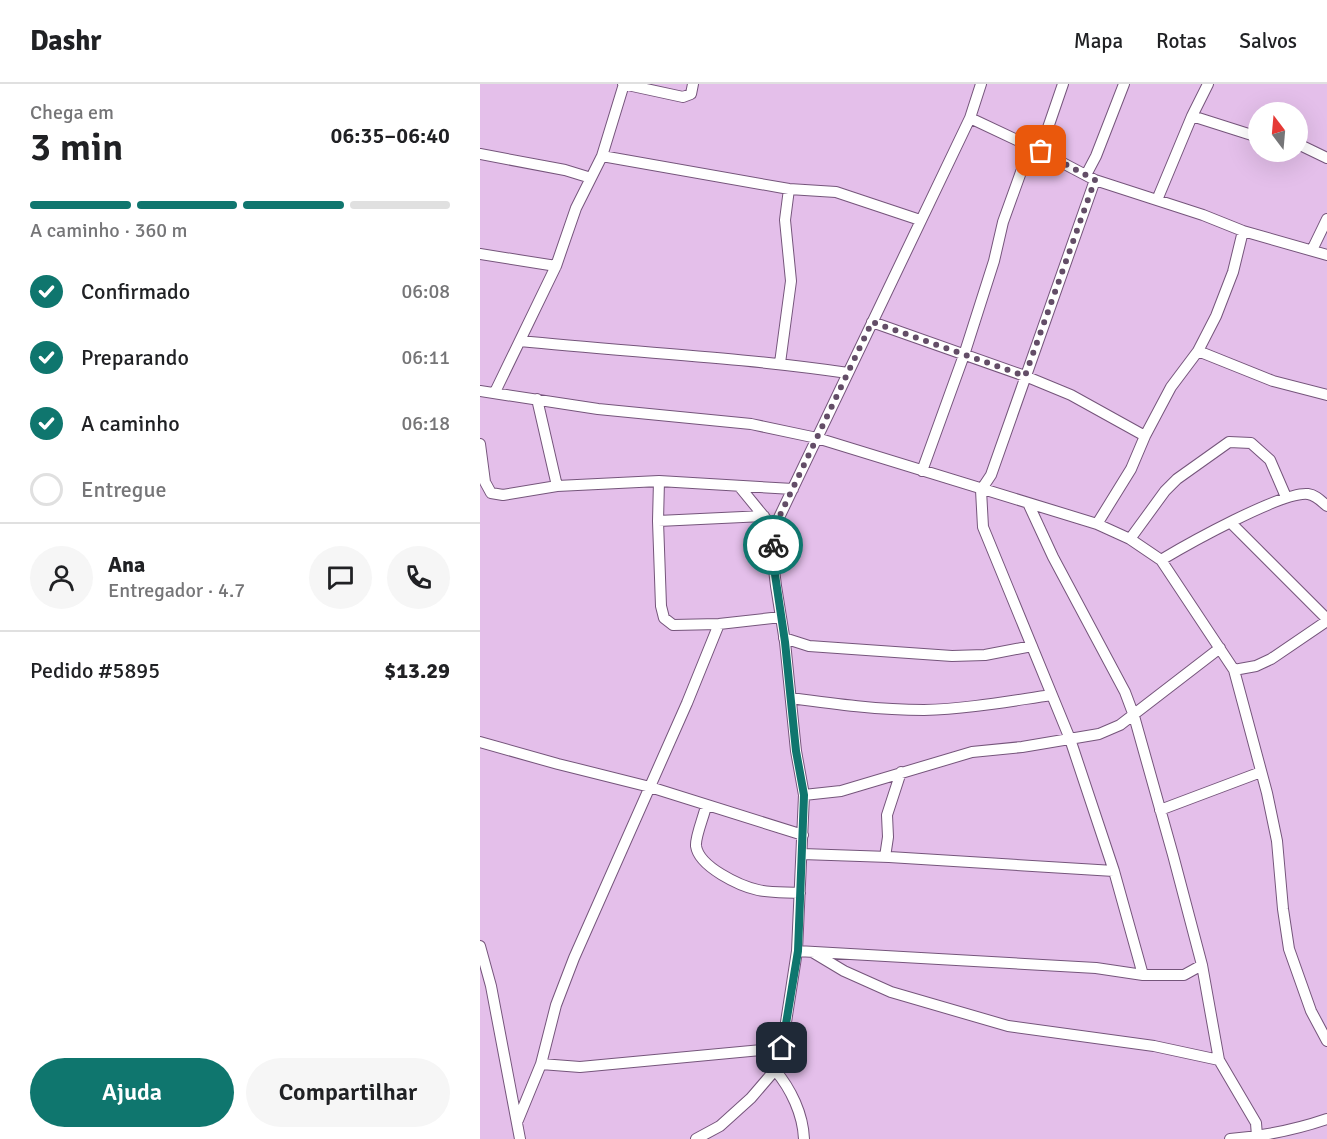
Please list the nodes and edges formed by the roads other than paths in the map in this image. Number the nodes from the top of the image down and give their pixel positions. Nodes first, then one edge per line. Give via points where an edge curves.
1 (624, 84) edge
2 (693, 84) edge
3 (981, 84) edge
4 (1063, 84) edge
5 (1124, 84) edge
6 (1208, 84) edge
7 (1192, 116) junction
8 (970, 118) junction
9 (1248, 134) edge
10 (1035, 149) junction
11 (1308, 149) edge
12 (480, 154) edge
13 (602, 156) junction
14 (1327, 158) edge
15 (591, 178) junction
16 (1090, 178) junction
17 (789, 189) junction
18 (1157, 200) junction
19 (1327, 219) edge
20 (920, 220) junction
21 (1243, 231) junction
22 (1312, 250) junction
23 (480, 254) edge
24 (1327, 255) edge
25 (556, 266) junction
26 (872, 322) junction
27 (520, 341) junction
28 (1198, 351) junction
29 (964, 355) junction
30 (780, 363) junction
31 (848, 373) junction
32 (1025, 376) junction
33 (480, 391) edge
34 (495, 392) junction
35 (1327, 395) edge
36 (537, 399) junction
37 (1145, 436) junction
38 (817, 438) junction
39 (480, 444) edge
40 (922, 471) junction
41 (659, 481) junction
42 (557, 486) junction
43 (739, 486) junction
44 (793, 489) junction
45 (981, 490) junction
46 (1286, 497) junction
47 (1028, 503) junction
48 (1327, 506) edge
49 (764, 516) junction
50 (658, 521) junction
51 (1231, 522) junction
52 (1097, 524) junction
53 (774, 528) junction
54 (1130, 539) junction
55 (1161, 560) junction
56 (781, 617) junction
57 (1327, 620) edge
58 (719, 624) junction
59 (784, 638) junction
60 (1032, 646) junction
61 (1220, 648) junction
62 (1234, 670) junction
63 (1052, 696) junction
64 (790, 699) junction
65 (1134, 716) junction
66 (1070, 739) junction
67 (480, 742) edge
68 (901, 772) junction
69 (1262, 772) junction
70 (650, 787) junction
71 (804, 795) junction
72 (706, 806) junction
73 (1160, 810) junction
74 (803, 835) junction
75 (802, 854) junction
76 (885, 857) junction
77 (1114, 871) junction
78 (800, 893) junction
79 (480, 946) edge
80 (798, 951) junction
81 (814, 952) junction
82 (1202, 965) junction
83 (1143, 975) junction
84 (1184, 975) junction
85 (1206, 987) junction
86 (1327, 1041) edge
87 (782, 1048) junction
88 (1219, 1060) junction
89 (541, 1065) junction
90 (775, 1070) junction
91 (1327, 1119) edge
92 (518, 1120) junction
93 (1268, 1137) edge
94 (520, 1139) edge
95 (696, 1139) edge
96 (804, 1139) edge
97 (1230, 1139) edge

1 - 2 street via 683,97 691,94
1 - 13 street
3 - 8 street
4 - 10 street
5 - 16 street
6 - 7 street
7 - 9 street
7 - 18 street
8 - 10 street
8 - 20 street
10 - 16 street
10 - 29 street via 1003,222
11 - 14 street
12 - 15 street
13 - 15 street
13 - 17 street
15 - 25 street
16 - 18 street
16 - 32 street
17 - 20 street via 836,192
17 - 30 street via 785,220 790,281
18 - 21 street
19 - 22 street
20 - 26 street
21 - 22 street
21 - 28 street via 1228,286
22 - 24 street
23 - 25 street
25 - 27 street
26 - 29 street
26 - 31 street
27 - 30 street
27 - 34 street
28 - 35 street via 1273,381
28 - 37 street via 1171,387
29 - 32 street
29 - 40 street
30 - 31 street
31 - 38 street
32 - 37 street via 1071,394
32 - 45 street via 991,475
33 - 34 street
34 - 36 street
36 - 38 street via 751,424
36 - 42 street
37 - 52 street via 1131,469
38 - 40 street
38 - 44 street
39 - 42 street via 485,482 491,493 503,495
40 - 45 street
41 - 42 street
41 - 43 street
41 - 50 street
43 - 44 street
43 - 49 street
44 - 53 street
45 - 47 street
45 - 60 street via 983,527
46 - 48 street via 1306,494
46 - 51 street
46 - 54 street via 1270,460 1251,443 1229,442 1177,479
47 - 52 street
47 - 65 street
49 - 50 street
49 - 53 street
50 - 58 street via 664,618 673,625
51 - 55 street
51 - 57 street
52 - 54 street
53 - 56 street via 773,561
54 - 55 street
55 - 61 street
56 - 58 street
56 - 59 street
57 - 62 street via 1271,659
58 - 70 street
59 - 60 street via 809,646 952,656 985,655
59 - 64 street
60 - 63 street
61 - 62 street
61 - 65 street
62 - 69 street
63 - 64 street via 926,710 868,709
63 - 66 street
64 - 71 street
65 - 66 street via 1099,734
65 - 73 street
66 - 68 street via 972,752
66 - 77 street
67 - 70 street
68 - 71 street via 841,791
68 - 76 street via 887,815
69 - 73 street
69 - 86 street via 1276,841 1289,949 1311,1011
70 - 72 street
70 - 89 street via 574,958 556,1005
71 - 74 street
72 - 74 street
72 - 78 street via 696,845 699,855 714,871 760,891
73 - 82 street
74 - 75 street
75 - 76 street
75 - 78 street
76 - 77 street
77 - 83 street
78 - 80 street
79 - 92 street
80 - 81 street
80 - 87 street
81 - 83 street via 1096,968
81 - 88 street via 844,971 891,992 1008,1026 1154,1046
82 - 84 street
82 - 85 street
83 - 84 street
84 - 85 street
85 - 88 street
87 - 89 street via 580,1067
87 - 90 street
88 - 93 street
89 - 92 street
90 - 95 street via 720,1126
90 - 96 street via 796,1103
91 - 93 street
92 - 94 street
93 - 97 street

